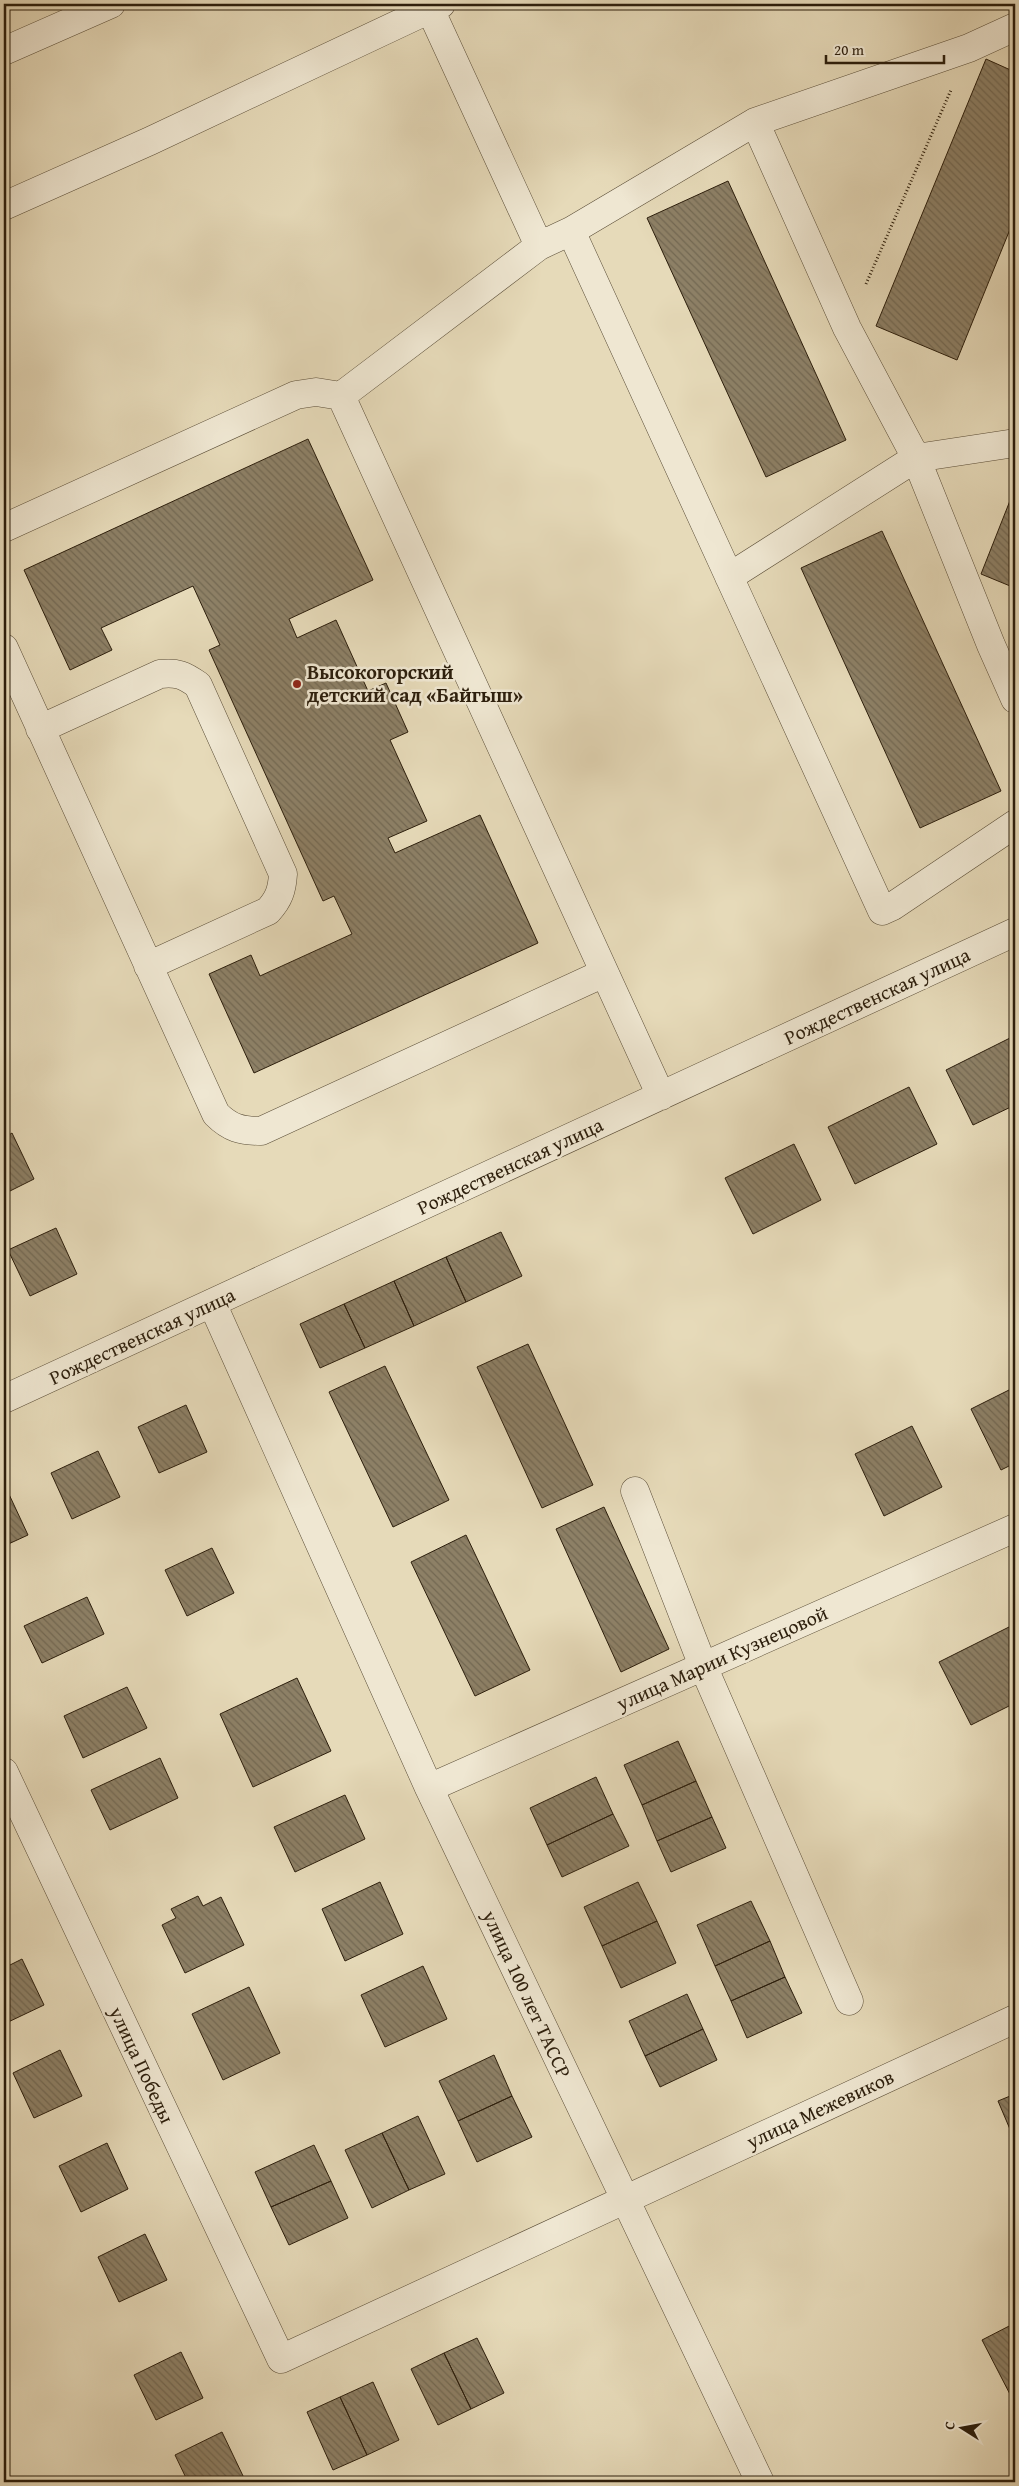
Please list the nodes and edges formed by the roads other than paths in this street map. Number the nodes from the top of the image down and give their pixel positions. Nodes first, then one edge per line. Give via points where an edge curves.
1 (111, 4) edge
2 (435, 6) edge
3 (1015, 27) edge
4 (4, 52) edge
5 (755, 122) junction
6 (4, 206) edge
7 (571, 231) junction
8 (539, 246) junction
9 (341, 396) junction
10 (1015, 442) edge
11 (916, 458) junction
12 (4, 528) edge
13 (729, 577) junction
14 (4, 648) edge
15 (1015, 699) edge
16 (40, 729) junction
17 (1015, 824) edge
18 (1015, 932) edge
19 (148, 966) junction
20 (604, 973) junction
21 (661, 1096) junction
22 (212, 1303) junction
23 (4, 1399) edge
24 (635, 1491) dead end
25 (1015, 1528) edge
26 (703, 1666) junction
27 (4, 1772) edge
28 (429, 1788) junction
29 (849, 2001) dead end
30 (1015, 2019) edge
31 (624, 2199) junction
32 (281, 2358) joint
33 (760, 2482) edge

1 - 4 street
2 - 6 street
2 - 8 street
3 - 5 street via 969,48
5 - 7 street
5 - 11 street via 847,328
7 - 8 street
7 - 13 street
8 - 9 street
9 - 12 street via 316,392 296,395
9 - 20 street
10 - 11 street
11 - 13 street
11 - 15 street
13 - 17 street via 882,912
14 - 16 street
16 - 19 street
16 - 19 street via 160,674 175,672 186,676 202,694 283,874 282,891 268,911
18 - 21 street, Рождественская улица
19 - 20 street via 216,1114 232,1128 244,1131 261,1131
20 - 21 street
21 - 22 street, Рождественская улица
22 - 23 street, Рождественская улица
22 - 28 street, улица 100 лет ТАССР
24 - 26 street
25 - 26 street, улица Марии Кузнецовой
26 - 28 street, улица Марии Кузнецовой
26 - 29 street
27 - 32 street, улица Победы
28 - 31 street, улица 100 лет ТАССР
30 - 31 street, улица Межевиков
31 - 32 street, улица Межевиков
31 - 33 street, улица 100 лет ТАССР

